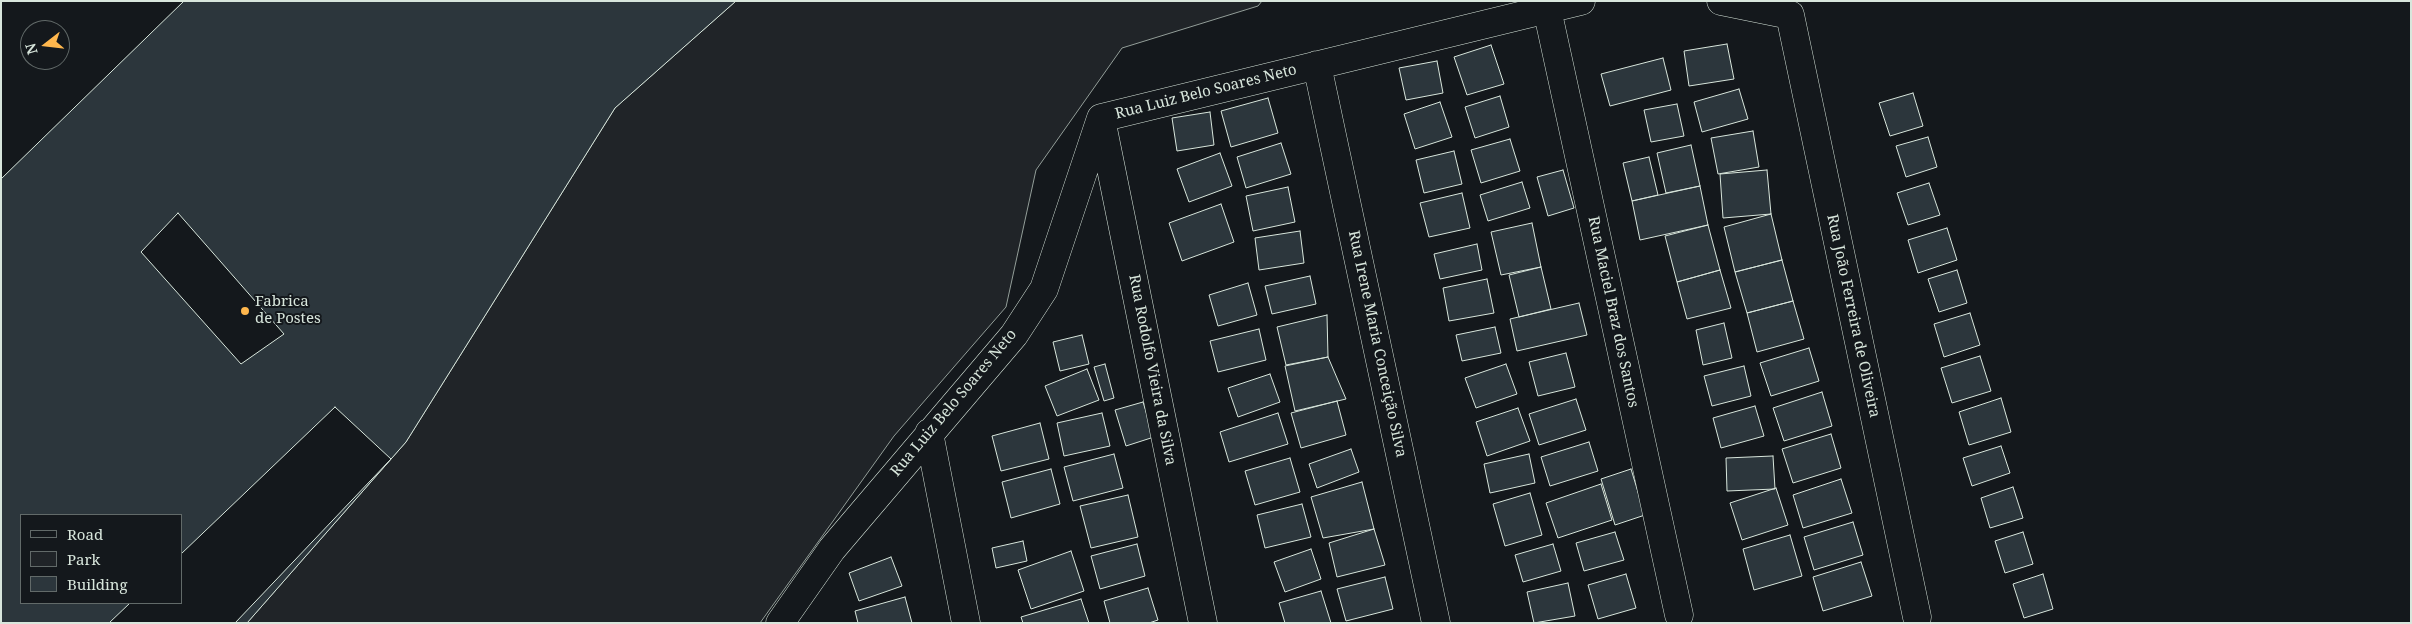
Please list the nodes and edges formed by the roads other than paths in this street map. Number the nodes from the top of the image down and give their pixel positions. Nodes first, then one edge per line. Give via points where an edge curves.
1 (1581, 1) edge
2 (1721, 1) edge
3 (1547, 9) junction
4 (1317, 65) junction
5 (1101, 118) junction
6 (929, 433) junction
7 (1679, 614) dead end
8 (1917, 617) dead end
9 (780, 623) edge
10 (966, 623) edge
11 (1203, 623) edge
12 (1436, 623) edge

1 - 3 street, Rua Luiz Belo Soares Neto
2 - 8 street, Rua João Ferreira de Oliveira via 1790,15
3 - 4 street, Rua Luiz Belo Soares Neto
3 - 7 street, Rua Maciel Braz dos Santos
4 - 5 street, Rua Luiz Belo Soares Neto
4 - 12 street, Rua Irene Maria Conceição Silva
5 - 6 street, Rua Luiz Belo Soares Neto via 1044,289 1014,335
5 - 11 street, Rua Rodolfo Vieira da Silva
6 - 9 street, Rua Luiz Belo Soares Neto via 832,549
6 - 10 street

